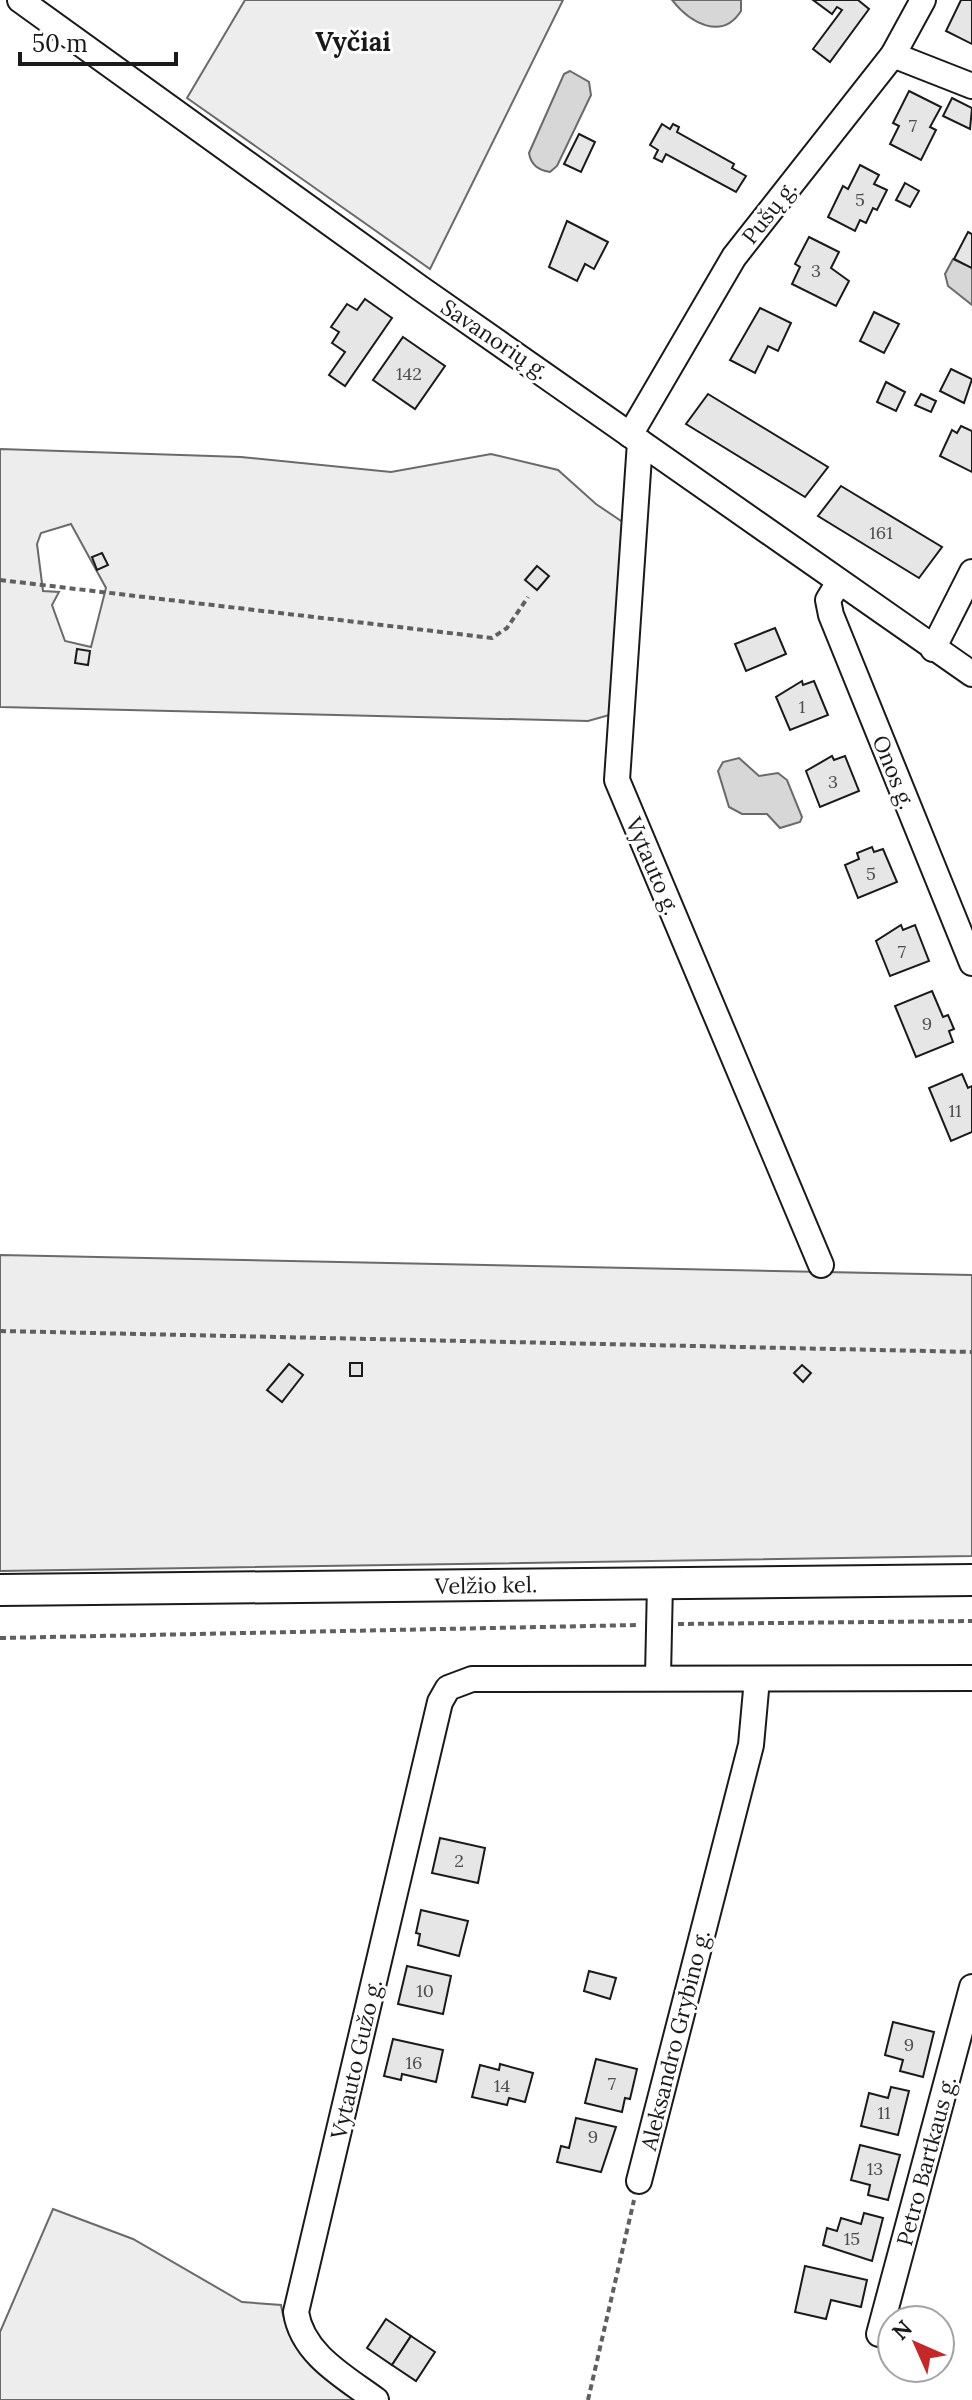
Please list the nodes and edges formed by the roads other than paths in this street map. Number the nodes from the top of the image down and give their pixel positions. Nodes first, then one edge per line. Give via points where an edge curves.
1 (20, 0) edge
2 (923, 0) edge
3 (893, 55) junction
4 (972, 86) edge
5 (635, 438) junction
6 (972, 572) edge
7 (839, 582) junction
8 (933, 649) junction
9 (972, 674) edge
10 (972, 963) edge
11 (821, 1265) dead end
12 (972, 1580) edge
13 (660, 1583) junction
14 (0, 1590) edge
15 (658, 1676) junction
16 (972, 1678) edge
17 (757, 1679) junction
18 (972, 1987) edge
19 (639, 2181) road end
20 (887, 2304) edge
21 (376, 2400) edge

1 - 5 street, Savanorių g.
2 - 3 street, Pušų g.
3 - 4 street
3 - 5 street, Pušų g. via 734,257
5 - 7 street, Savanorių g.
5 - 11 street, Vytauto g. via 617,780
6 - 8 street
7 - 8 street, Savanorių g.
7 - 10 street, Onos g. via 828,600 831,615
8 - 9 street, Savanorių g.
12 - 13 main road, Velžio kel.
13 - 14 main road, Velžio kel.
13 - 15 street
15 - 17 street
15 - 21 street, Vytauto Gužo g. via 472,1679 448,1688 440,1702 296,2312 298,2327 315,2351
16 - 17 street
17 - 19 street, Aleksandro Grybino g. via 751,1745
18 - 20 street, Petro Bartkaus g.

